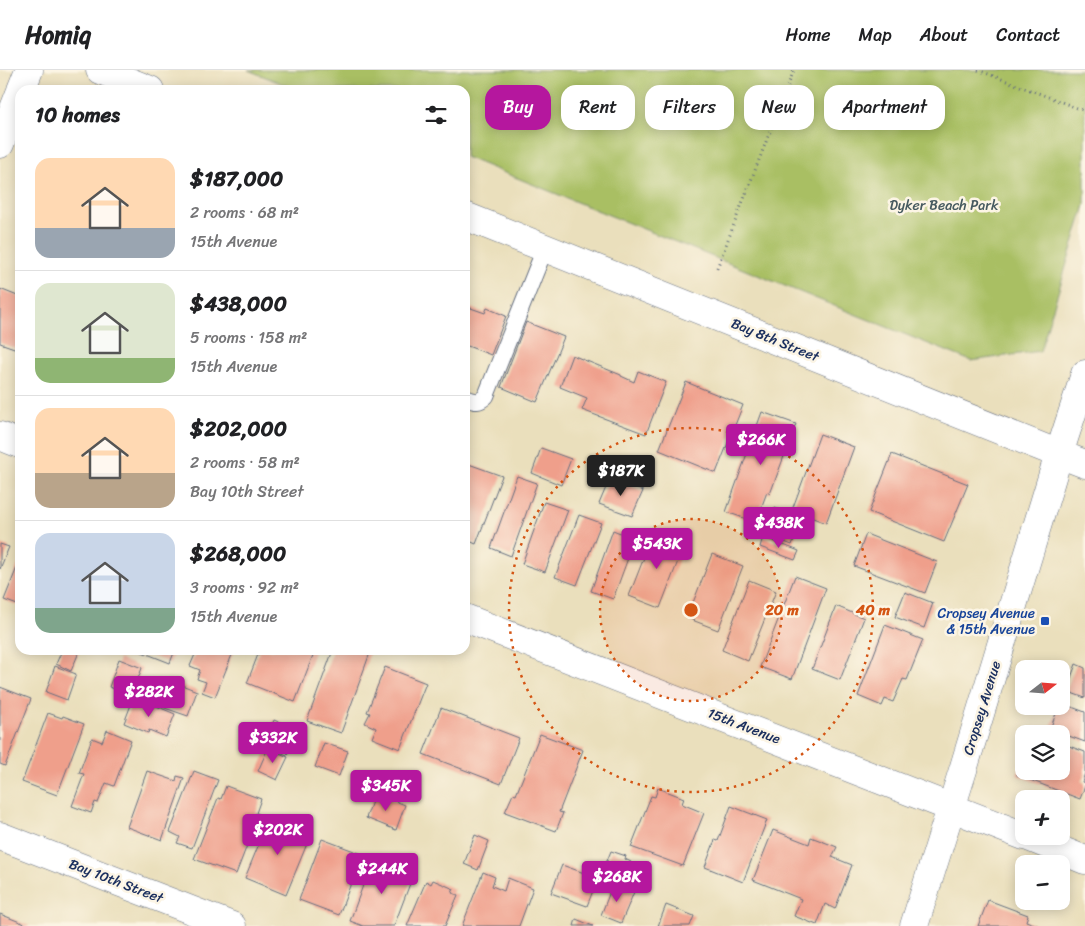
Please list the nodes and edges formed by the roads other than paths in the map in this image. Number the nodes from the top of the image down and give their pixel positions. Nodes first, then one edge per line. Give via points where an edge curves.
1 (29, 70) edge
2 (100, 70) edge
3 (24, 85) edge
4 (138, 85) edge
5 (15, 107) edge
6 (0, 144) edge
7 (470, 218) edge
8 (545, 248) junction
9 (1085, 374) edge
10 (470, 400) edge
11 (0, 436) edge
12 (15, 442) edge
13 (1059, 454) junction
14 (1085, 464) edge
15 (470, 620) edge
16 (952, 807) junction
17 (1015, 832) edge
18 (0, 836) edge
19 (1048, 845) edge
20 (1085, 860) edge
21 (232, 926) edge
22 (914, 926) edge

1 - 3 main road
2 - 4 main road
5 - 6 main road
7 - 8 main road, Bay 8th Street
8 - 10 lane via 486,396 481,400
8 - 13 main road, Bay 8th Street
9 - 13 main road, Cropsey Avenue
11 - 12 main road
13 - 14 main road, Bay 8th Street
13 - 16 main road, Cropsey Avenue
15 - 16 main road, 15th Avenue
16 - 17 main road, 15th Avenue
16 - 22 main road, Cropsey Avenue
18 - 21 main road, Bay 10th Street
19 - 20 main road, 15th Avenue

